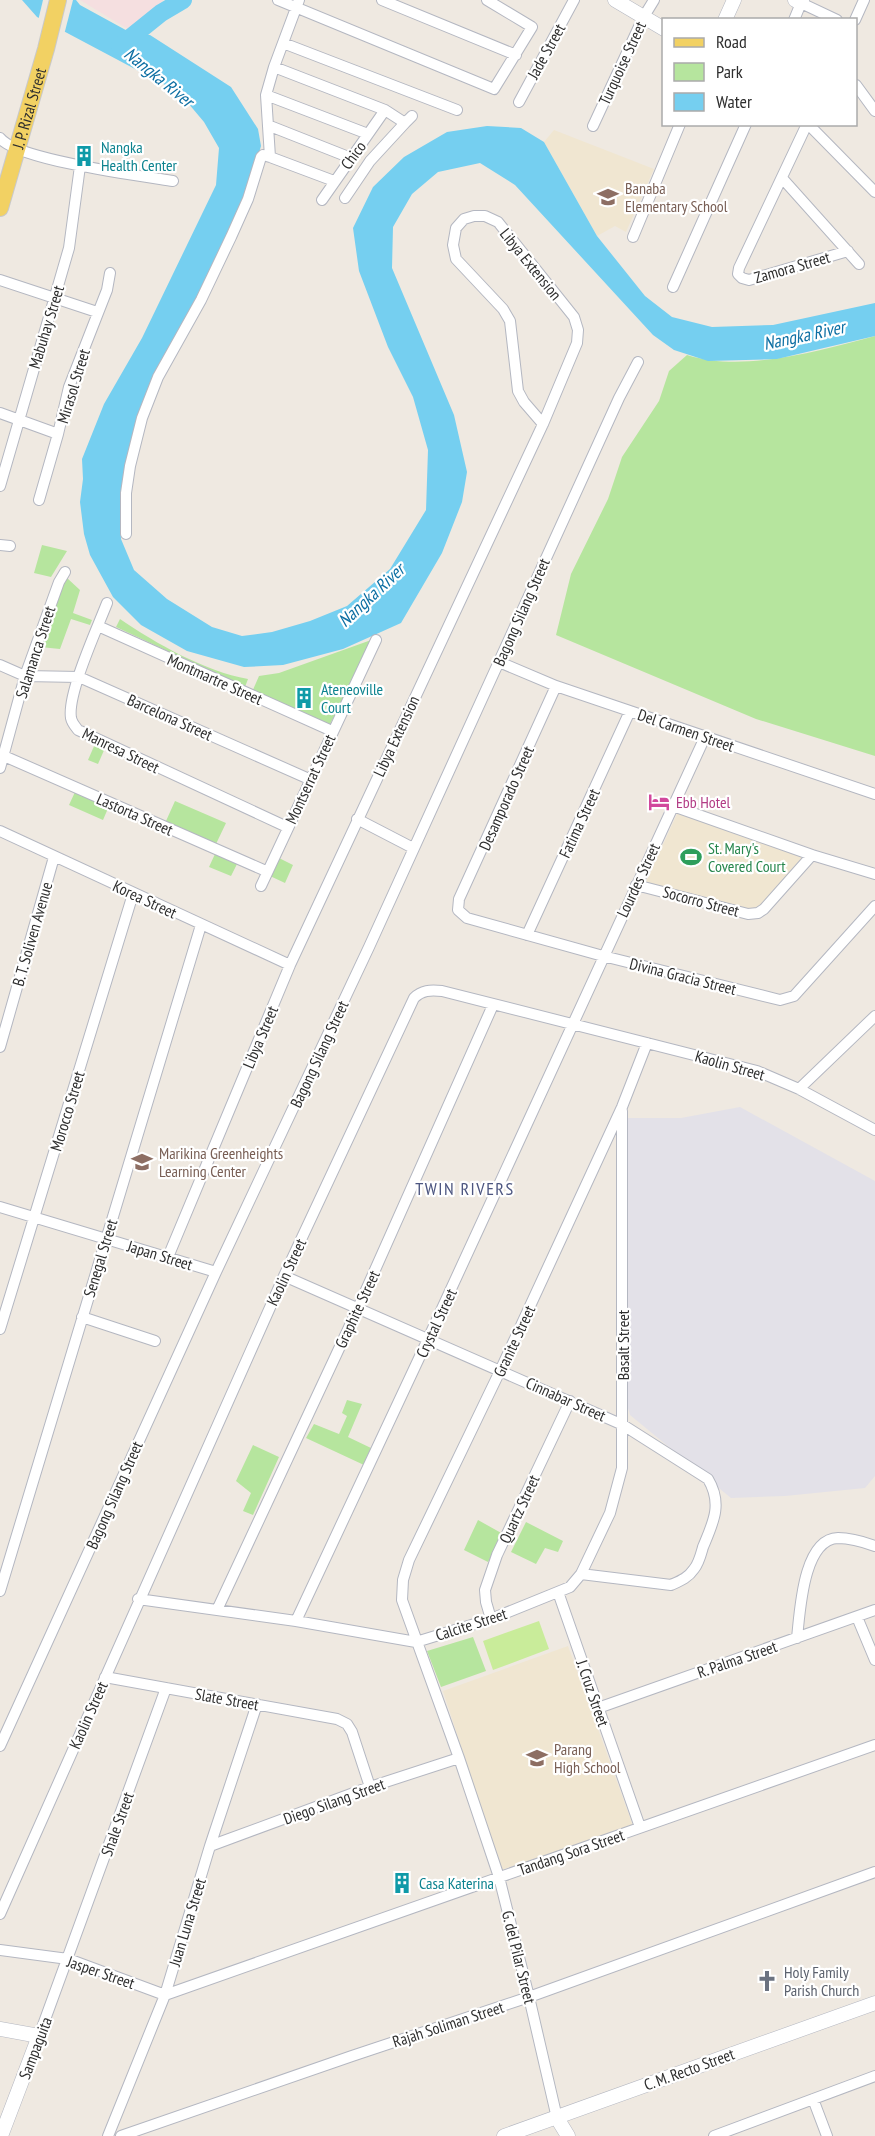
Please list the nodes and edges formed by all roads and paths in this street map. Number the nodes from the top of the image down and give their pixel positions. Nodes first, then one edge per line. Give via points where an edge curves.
1 (58, 0) edge
2 (278, 0) edge
3 (382, 0) edge
4 (487, 0) edge
5 (574, 0) edge
6 (615, 0) edge
7 (654, 0) edge
8 (734, 0) edge
9 (864, 0) edge
10 (799, 1) edge
11 (298, 4) edge
12 (643, 18) junction
13 (726, 18) edge
14 (795, 18) edge
15 (833, 18) edge
16 (856, 18) edge
17 (662, 28) edge
18 (284, 43) junction
19 (516, 55) junction
20 (274, 67) junction
21 (857, 88) edge
22 (266, 95) junction
23 (519, 102) dead end
24 (384, 110) junction
25 (457, 110) dead end
26 (875, 111) edge
27 (270, 126) junction
28 (593, 126) dead end
29 (679, 126) edge
30 (745, 126) edge
31 (807, 126) edge
32 (810, 126) edge
33 (368, 134) junction
34 (0, 138) edge
35 (17, 149) junction
36 (270, 157) junction
37 (351, 158) junction
38 (80, 166) junction
39 (782, 178) junction
40 (173, 181) dead end
41 (334, 181) junction
42 (3, 185) edge
43 (875, 192) edge
44 (345, 198) dead end
45 (322, 200) dead end
46 (0, 208) edge
47 (633, 237) dead end
48 (848, 251) junction
49 (859, 264) dead end
50 (110, 273) dead end
51 (0, 280) edge
52 (673, 287) dead end
53 (55, 298) junction
54 (97, 312) junction
55 (639, 362) dead end
56 (0, 413) edge
57 (19, 419) junction
58 (543, 424) junction
59 (58, 434) junction
60 (0, 486) edge
61 (39, 500) dead end
62 (126, 534) dead end
63 (65, 572) dead end
64 (107, 603) dead end
65 (98, 626) junction
66 (376, 640) dead end
67 (499, 662) junction
68 (0, 665) edge
69 (25, 676) junction
70 (78, 677) junction
71 (556, 686) junction
72 (630, 711) junction
73 (332, 731) junction
74 (705, 737) junction
75 (4, 756) junction
76 (0, 768) edge
77 (309, 779) junction
78 (875, 794) edge
79 (673, 806) junction
80 (357, 819) junction
81 (287, 827) junction
82 (0, 831) edge
83 (413, 848) junction
84 (812, 855) junction
85 (54, 857) junction
86 (266, 871) junction
87 (875, 874) edge
88 (261, 885) dead end
89 (636, 885) junction
90 (133, 894) junction
91 (875, 906) edge
92 (458, 910) joint
93 (201, 925) junction
94 (527, 935) junction
95 (603, 956) junction
96 (291, 965) junction
97 (493, 1005) junction
98 (873, 1022) edge
99 (573, 1023) junction
100 (647, 1043) junction
101 (0, 1047) edge
102 (799, 1089) junction
103 (622, 1107) junction
104 (875, 1130) edge
105 (0, 1207) edge
106 (34, 1217) junction
107 (106, 1239) junction
108 (168, 1257) junction
109 (216, 1272) junction
110 (284, 1276) junction
111 (358, 1308) junction
112 (82, 1317) junction
113 (0, 1329) edge
114 (428, 1339) junction
115 (155, 1341) dead end
116 (500, 1371) junction
117 (570, 1401) junction
118 (623, 1425) junction
119 (875, 1546) edge
120 (581, 1574) junction
121 (0, 1589) edge
122 (558, 1592) junction
123 (138, 1599) junction
124 (217, 1610) junction
125 (875, 1611) edge
126 (857, 1617) junction
127 (491, 1619) junction
128 (296, 1621) junction
129 (797, 1638) junction
130 (416, 1641) junction
131 (875, 1660) edge
132 (105, 1677) junction
133 (166, 1688) junction
134 (257, 1704) junction
135 (598, 1708) junction
136 (875, 1745) edge
137 (0, 1746) edge
138 (459, 1758) junction
139 (370, 1786) junction
140 (640, 1827) junction
141 (210, 1846) junction
142 (875, 1872) edge
143 (499, 1877) junction
144 (0, 1914) edge
145 (0, 1950) edge
146 (68, 1959) junction
147 (165, 1995) junction
148 (529, 1997) junction
149 (875, 2003) edge
150 (0, 2030) edge
151 (39, 2036) junction
152 (875, 2076) edge
153 (813, 2099) junction
154 (556, 2118) junction
155 (1, 2136) edge
156 (108, 2136) edge
157 (121, 2136) edge
158 (504, 2136) edge
159 (568, 2136) edge
160 (714, 2136) edge
161 (827, 2136) edge

1 - 35 main road, J. P. Rizal Street
2 - 11 street
3 - 19 street
4 - 19 street via 532,27
5 - 23 street, Jade Street
6 - 12 street
7 - 12 street, Turquoise Street
8 - 13 street
9 - 16 street
10 - 14 street
10 - 15 street
11 - 18 street
11 - 19 street via 491,89 497,87
12 - 17 street
12 - 28 street, Turquoise Street
18 - 20 street
18 - 25 street
20 - 22 street
20 - 24 street
21 - 26 street
22 - 27 street
22 - 33 street
24 - 33 street, Chico
24 - 44 street via 409,119 369,162
27 - 36 street
27 - 37 street
29 - 47 street
30 - 52 street
31 - 39 street
32 - 43 street
33 - 37 street, Chico
34 - 35 street
35 - 38 street
35 - 42 main road, J. P. Rizal Street
36 - 41 street
36 - 62 street via 263,155 259,160 231,237 151,393 130,466
37 - 41 street, Chico
38 - 40 street
38 - 53 street, Mabuhay Street via 69,248
39 - 48 street, Zamora Street
39 - 48 street, Zamora Street via 738,274 748,280
41 - 45 street, Chico
42 - 46 main road, J. P. Rizal Street
48 - 49 street, Zamora Street
50 - 54 street, Mirasol Street
51 - 53 street
53 - 54 street
53 - 57 street, Mabuhay Street
54 - 59 street, Mirasol Street via 69,387
55 - 67 street, Bagong Silang Street
56 - 57 street
57 - 59 street
57 - 60 street, Mabuhay Street
58 - 58 street, Libya Extension via 577,343 574,317 498,222 485,216 464,219 456,228 456,259 510,321 518,391
58 - 80 street, Libya Extension
59 - 61 street, Mirasol Street
63 - 69 street, Salamanca Street
64 - 65 street, Manresa Street
65 - 70 street, Manresa Street
65 - 73 street, Montmartre Street
66 - 73 street, Montserrat Street
67 - 71 street, Del Carmen Street
67 - 83 street, Bagong Silang Street
68 - 69 street
69 - 70 street, Barcelona Street
69 - 75 street, Salamanca Street
70 - 77 street, Barcelona Street
70 - 81 street, Manresa Street via 71,708 71,721 78,730
71 - 72 street, Del Carmen Street
71 - 92 street, Desamporado Street via 459,899
72 - 74 street, Del Carmen Street
72 - 94 street, Fatima Street
73 - 77 street, Montserrat Street
74 - 78 street, Del Carmen Street
74 - 79 street, Lourdes Street
75 - 76 street, Salamanca Street
75 - 86 street, Lastorta Street
77 - 81 street, Montserrat Street
79 - 84 street
79 - 89 street, Lourdes Street
80 - 83 street
80 - 96 street, Libya Street
81 - 86 street, Montserrat Street
82 - 85 street, Korea Street
83 - 109 street, Bagong Silang Street
84 - 87 street
84 - 89 street, Socorro Street via 758,913 748,914
85 - 90 street, Korea Street
85 - 101 street, B. T. Soliven Avenue
86 - 88 street, Montserrat Street
89 - 95 street, Lourdes Street
90 - 93 street, Korea Street
90 - 106 street, Morocco Street
91 - 95 street, Divina Gracia Street via 794,996 785,999 774,1000
92 - 94 street, Divina Gracia Street via 467,918
93 - 96 street, Korea Street
93 - 107 street, Senegal Street
94 - 95 street, Divina Gracia Street
95 - 99 street, Lourdes Street
96 - 108 street, Libya Street
97 - 99 street, Kaolin Street
97 - 110 street, Kaolin Street via 431,990 414,998
97 - 111 street, Graphite Street
98 - 102 street
99 - 100 street, Kaolin Street
99 - 114 street, Crystal Street
100 - 102 street, Kaolin Street via 757,1071
100 - 103 street, Granite Street
102 - 104 street, Kaolin Street
103 - 116 street, Granite Street
103 - 118 street, Basalt Street
105 - 106 street, Japan Street
106 - 107 street, Japan Street
106 - 113 street, Morocco Street
107 - 108 street, Japan Street
107 - 112 street, Senegal Street
108 - 109 street, Japan Street
109 - 137 street, Bagong Silang Street
110 - 111 street, Cinnabar Street
110 - 123 street, Kaolin Street
111 - 114 street, Cinnabar Street
111 - 124 street, Graphite Street
112 - 115 street
112 - 121 street, Senegal Street
114 - 116 street, Cinnabar Street
114 - 128 street, Crystal Street
116 - 117 street, Cinnabar Street
116 - 130 street, Granite Street via 409,1560 402,1600
117 - 118 street, Cinnabar Street
117 - 127 street, Quartz Street via 484,1590
118 - 120 street, Basalt Street via 622,1468 610,1513
118 - 120 street, Cinnabar Street via 708,1479 715,1490 715,1518 695,1569 671,1585
119 - 129 street via 837,1538 820,1545 812,1557 800,1604
120 - 122 street, Calcite Street via 570,1587
122 - 127 street, Calcite Street
122 - 135 street, J. Cruz Street
123 - 124 street, Calcite Street
123 - 132 street, Kaolin Street
124 - 128 street, Calcite Street
125 - 126 street, R. Palma Street
126 - 129 street, R. Palma Street
126 - 131 street
127 - 130 street, Calcite Street
128 - 130 street, Calcite Street
129 - 135 street, R. Palma Street
130 - 138 street, G. del Pilar Street
132 - 133 street, Slate Street
132 - 144 street, Kaolin Street
133 - 134 street, Slate Street
133 - 146 street, Shale Street
134 - 139 street, Slate Street via 347,1724
134 - 141 street, Juan Luna Street
135 - 140 street, J. Cruz Street
136 - 140 street, Tandang Sora Street
138 - 139 street, Diego Silang Street
138 - 143 street, G. del Pilar Street
139 - 141 street, Diego Silang Street
140 - 143 street, Tandang Sora Street
141 - 147 street, Juan Luna Street
142 - 148 street, Rajah Soliman Street
143 - 147 street, Tandang Sora Street
143 - 148 street, G. del Pilar Street
145 - 146 street, Jasper Street
146 - 147 street, Jasper Street
146 - 151 street, Sampaguita
147 - 156 street, Juan Luna Street
148 - 154 street, G. del Pilar Street
148 - 157 street, Rajah Soliman Street
149 - 154 street, C. M. Recto Street
150 - 151 street
151 - 155 street, Sampaguita
152 - 153 street
153 - 160 street
153 - 161 street
154 - 158 street, C. M. Recto Street
154 - 159 street, G. del Pilar Street

